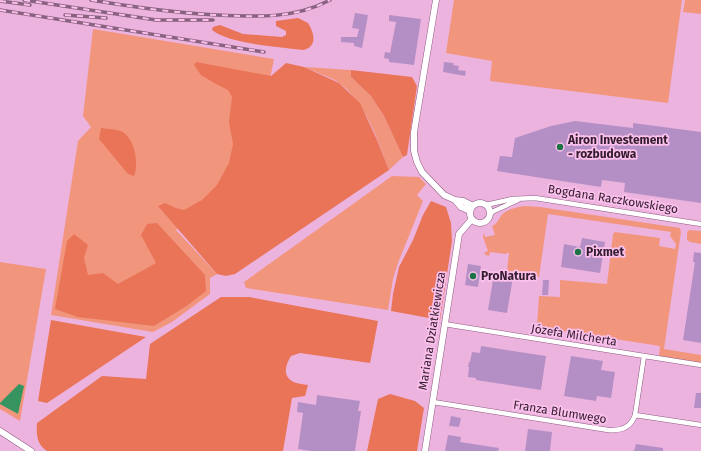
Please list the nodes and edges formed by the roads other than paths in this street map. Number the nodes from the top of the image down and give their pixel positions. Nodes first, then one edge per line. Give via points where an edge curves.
1 (436, 0) edge
2 (521, 198) junction
3 (486, 205) junction
4 (472, 208) junction
5 (490, 214) junction
6 (472, 219) junction
7 (701, 224) edge
8 (444, 324) junction
9 (644, 356) junction
10 (701, 365) edge
11 (433, 402) junction
12 (635, 415) junction
13 (701, 425) edge
14 (0, 431) edge
15 (23, 449) edge
16 (31, 451) edge
17 (425, 451) edge

1 - 4 street via 414,132 414,151 425,176 444,195 455,200 461,207
2 - 3 street, Bogdana Raczkowskiego
2 - 5 street, Bogdana Raczkowskiego
2 - 7 street, Bogdana Raczkowskiego via 563,202
3 - 4 street, Bogdana Raczkowskiego via 480,203
3 - 5 street
4 - 6 street
5 - 6 street, Bogdana Raczkowskiego via 483,222
6 - 8 street, Mariana Dziatkiewicza via 458,234
8 - 9 street, Józefa Milcherta
8 - 11 street, Mariana Dziatkiewicza
9 - 10 street, Józefa Milcherta
9 - 12 street
11 - 12 street, Franza Blumwego via 614,430 629,426
11 - 17 street, Mariana Dziatkiewicza
12 - 13 street
14 - 15 street
15 - 16 street

